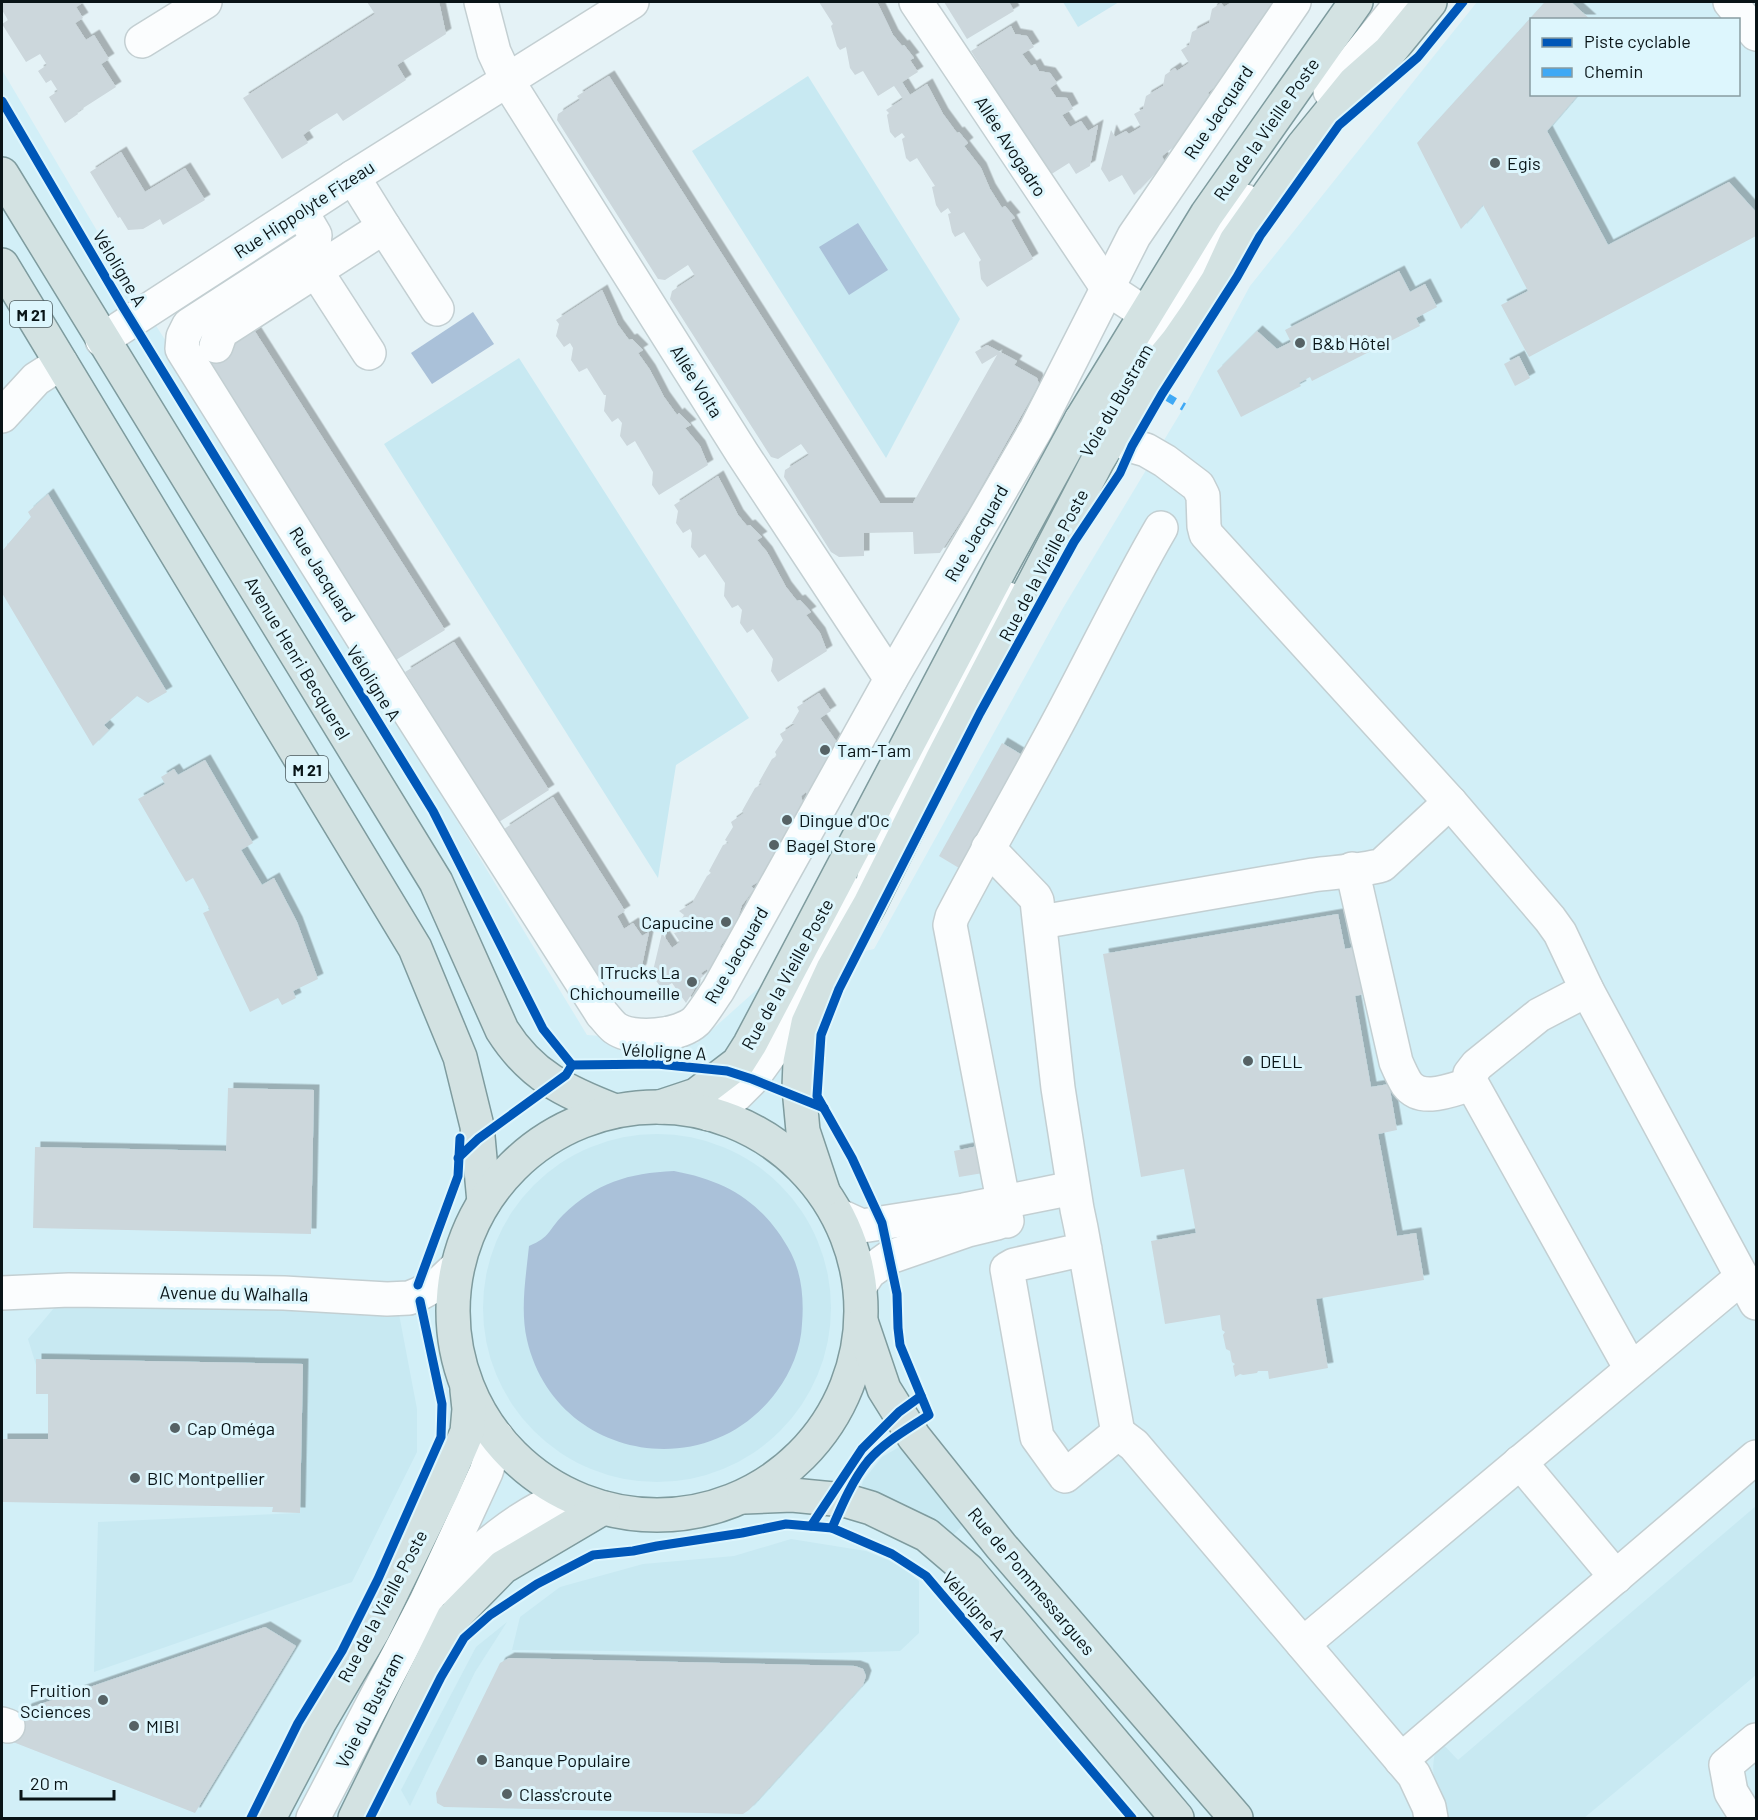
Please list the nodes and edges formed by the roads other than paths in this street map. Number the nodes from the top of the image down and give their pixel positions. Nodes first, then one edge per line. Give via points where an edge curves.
1 (206, 2) edge
2 (481, 2) edge
3 (632, 2) edge
4 (916, 2) edge
5 (1294, 2) edge
6 (1356, 2) edge
7 (1402, 2) edge
8 (1430, 2) edge
9 (1730, 2) edge
10 (1756, 34) edge
11 (141, 41) dead end
12 (507, 80) junction
13 (2, 174) edge
14 (353, 177) junction
15 (301, 211) junction
16 (384, 227) junction
17 (2, 265) edge
18 (316, 271) junction
19 (1108, 289) junction
20 (437, 309) dead end
21 (1146, 314) junction
22 (102, 339) junction
23 (216, 346) dead end
24 (369, 353) dead end
25 (61, 363) junction
26 (2, 416) edge
27 (1097, 428) junction
28 (1161, 528) dead end
29 (891, 679) junction
30 (1450, 802) junction
31 (988, 848) junction
32 (850, 856) junction
33 (1352, 869) junction
34 (1041, 922) junction
35 (1587, 990) junction
36 (1472, 1084) junction
37 (660, 1107) junction
38 (615, 1111) junction
39 (709, 1114) junction
40 (1075, 1199) junction
41 (484, 1202) junction
42 (830, 1203) junction
43 (1006, 1212) junction
44 (1085, 1250) junction
45 (457, 1267) junction
46 (860, 1286) junction
47 (1749, 1290) edge
48 (2, 1293) edge
49 (861, 1323) junction
50 (1631, 1369) junction
51 (466, 1385) junction
52 (1118, 1433) junction
53 (497, 1437) junction
54 (1756, 1457) edge
55 (1520, 1462) junction
56 (568, 1495) junction
57 (739, 1497) junction
58 (603, 1508) junction
59 (1616, 1577) junction
60 (426, 1602) junction
61 (1304, 1644) junction
62 (1756, 1740) edge
63 (1401, 1760) junction
64 (269, 1818) edge
65 (313, 1818) edge
66 (355, 1818) edge
67 (1177, 1818) edge
68 (1236, 1818) edge
69 (1431, 1818) edge
70 (1747, 1818) edge

1 - 11 street
2 - 12 street via 494,52
3 - 12 street, Rue Hippolyte Fizeau
4 - 19 street, Allée Avogadro
5 - 19 street, Rue Jacquard via 1134,236
6 - 21 main road, Rue de la Vieille Poste via 1207,214
7 - 27 street, Voie du Bustram via 1290,138 1176,299
8 - 27 main road, Rue de la Vieille Poste via 1390,51 1355,82 1303,146 1236,242 1218,280 1178,342
9 - 10 street
12 - 14 street, Rue Hippolyte Fizeau
12 - 29 street, Allée Volta via 742,453
13 - 22 main road, Avenue Henri Becquerel / M 21
14 - 15 street, Rue Hippolyte Fizeau
14 - 16 street
15 - 22 street, Rue Hippolyte Fizeau
15 - 29 street, Rue Jacquard via 315,235 314,244 189,325 182,349 602,1014 616,1029 652,1036 695,1022 718,990
16 - 18 street
16 - 20 street
17 - 25 main road, M 21
18 - 23 street via 221,332
18 - 24 street
19 - 21 street
19 - 29 street, Rue Jacquard via 1036,429
21 - 27 main road, Rue de la Vieille Poste
22 - 38 main road, Avenue Henri Becquerel / M 21 via 436,882 514,1049 545,1079
25 - 26 street via 36,379
25 - 41 main road, M 21 via 415,948 460,1057 477,1126
27 - 30 street via 1146,450 1198,486 1203,496 1206,534
27 - 32 main road, Rue de la Vieille Poste via 1001,567
27 - 42 main road, Rue de la Vieille Poste via 943,758 808,1023 800,1062 803,1131
28 - 31 street
30 - 33 street via 1382,865
30 - 35 street via 1550,919
31 - 34 street via 1035,897
31 - 43 street via 950,925
32 - 37 main road, Rue de la Vieille Poste via 738,1063 696,1095
32 - 39 street via 825,940 772,1050 752,1079
33 - 34 street
33 - 36 street via 1396,1062 1408,1086 1421,1095
34 - 40 street via 1058,1088
35 - 36 street via 1539,1015 1477,1065 1470,1074
35 - 47 street
36 - 50 street
37 - 38 main road
37 - 39 main road
38 - 41 main road via 576,1124 540,1143 509,1170
39 - 42 main road via 754,1131 781,1148 802,1166
40 - 43 street via 1053,1212
40 - 44 street
41 - 45 main road
42 - 43 street via 862,1226
42 - 46 main road via 852,1250
43 - 46 street via 968,1230 890,1257 869,1272
44 - 52 street
44 - 52 street via 1007,1269 1037,1437 1065,1476
45 - 48 street, Avenue du Walhalla via 441,1282 409,1298 69,1290
45 - 51 main road via 453,1327
46 - 49 main road
47 - 50 street
49 - 57 main road via 850,1378 825,1427 787,1468
49 - 68 main road, Rue de Pommessargues via 884,1389 914,1437 1001,1546
50 - 55 street
51 - 53 main road
51 - 64 main road, Rue de la Vieille Poste via 467,1432 442,1490 373,1631
52 - 61 street via 1134,1444
53 - 56 main road via 535,1475
53 - 60 street, Voie du Bustram via 486,1472
54 - 59 street
55 - 59 street
55 - 61 street
56 - 58 main road
56 - 60 street, Voie du Bustram via 547,1503 502,1532
57 - 58 main road via 695,1511 649,1515
57 - 67 main road via 792,1494 844,1500 927,1534 968,1570
58 - 66 main road via 503,1567 453,1618
59 - 63 street
60 - 65 street, Voie du Bustram
61 - 63 street
62 - 70 street via 1726,1765 1731,1792
63 - 69 street via 1414,1775

